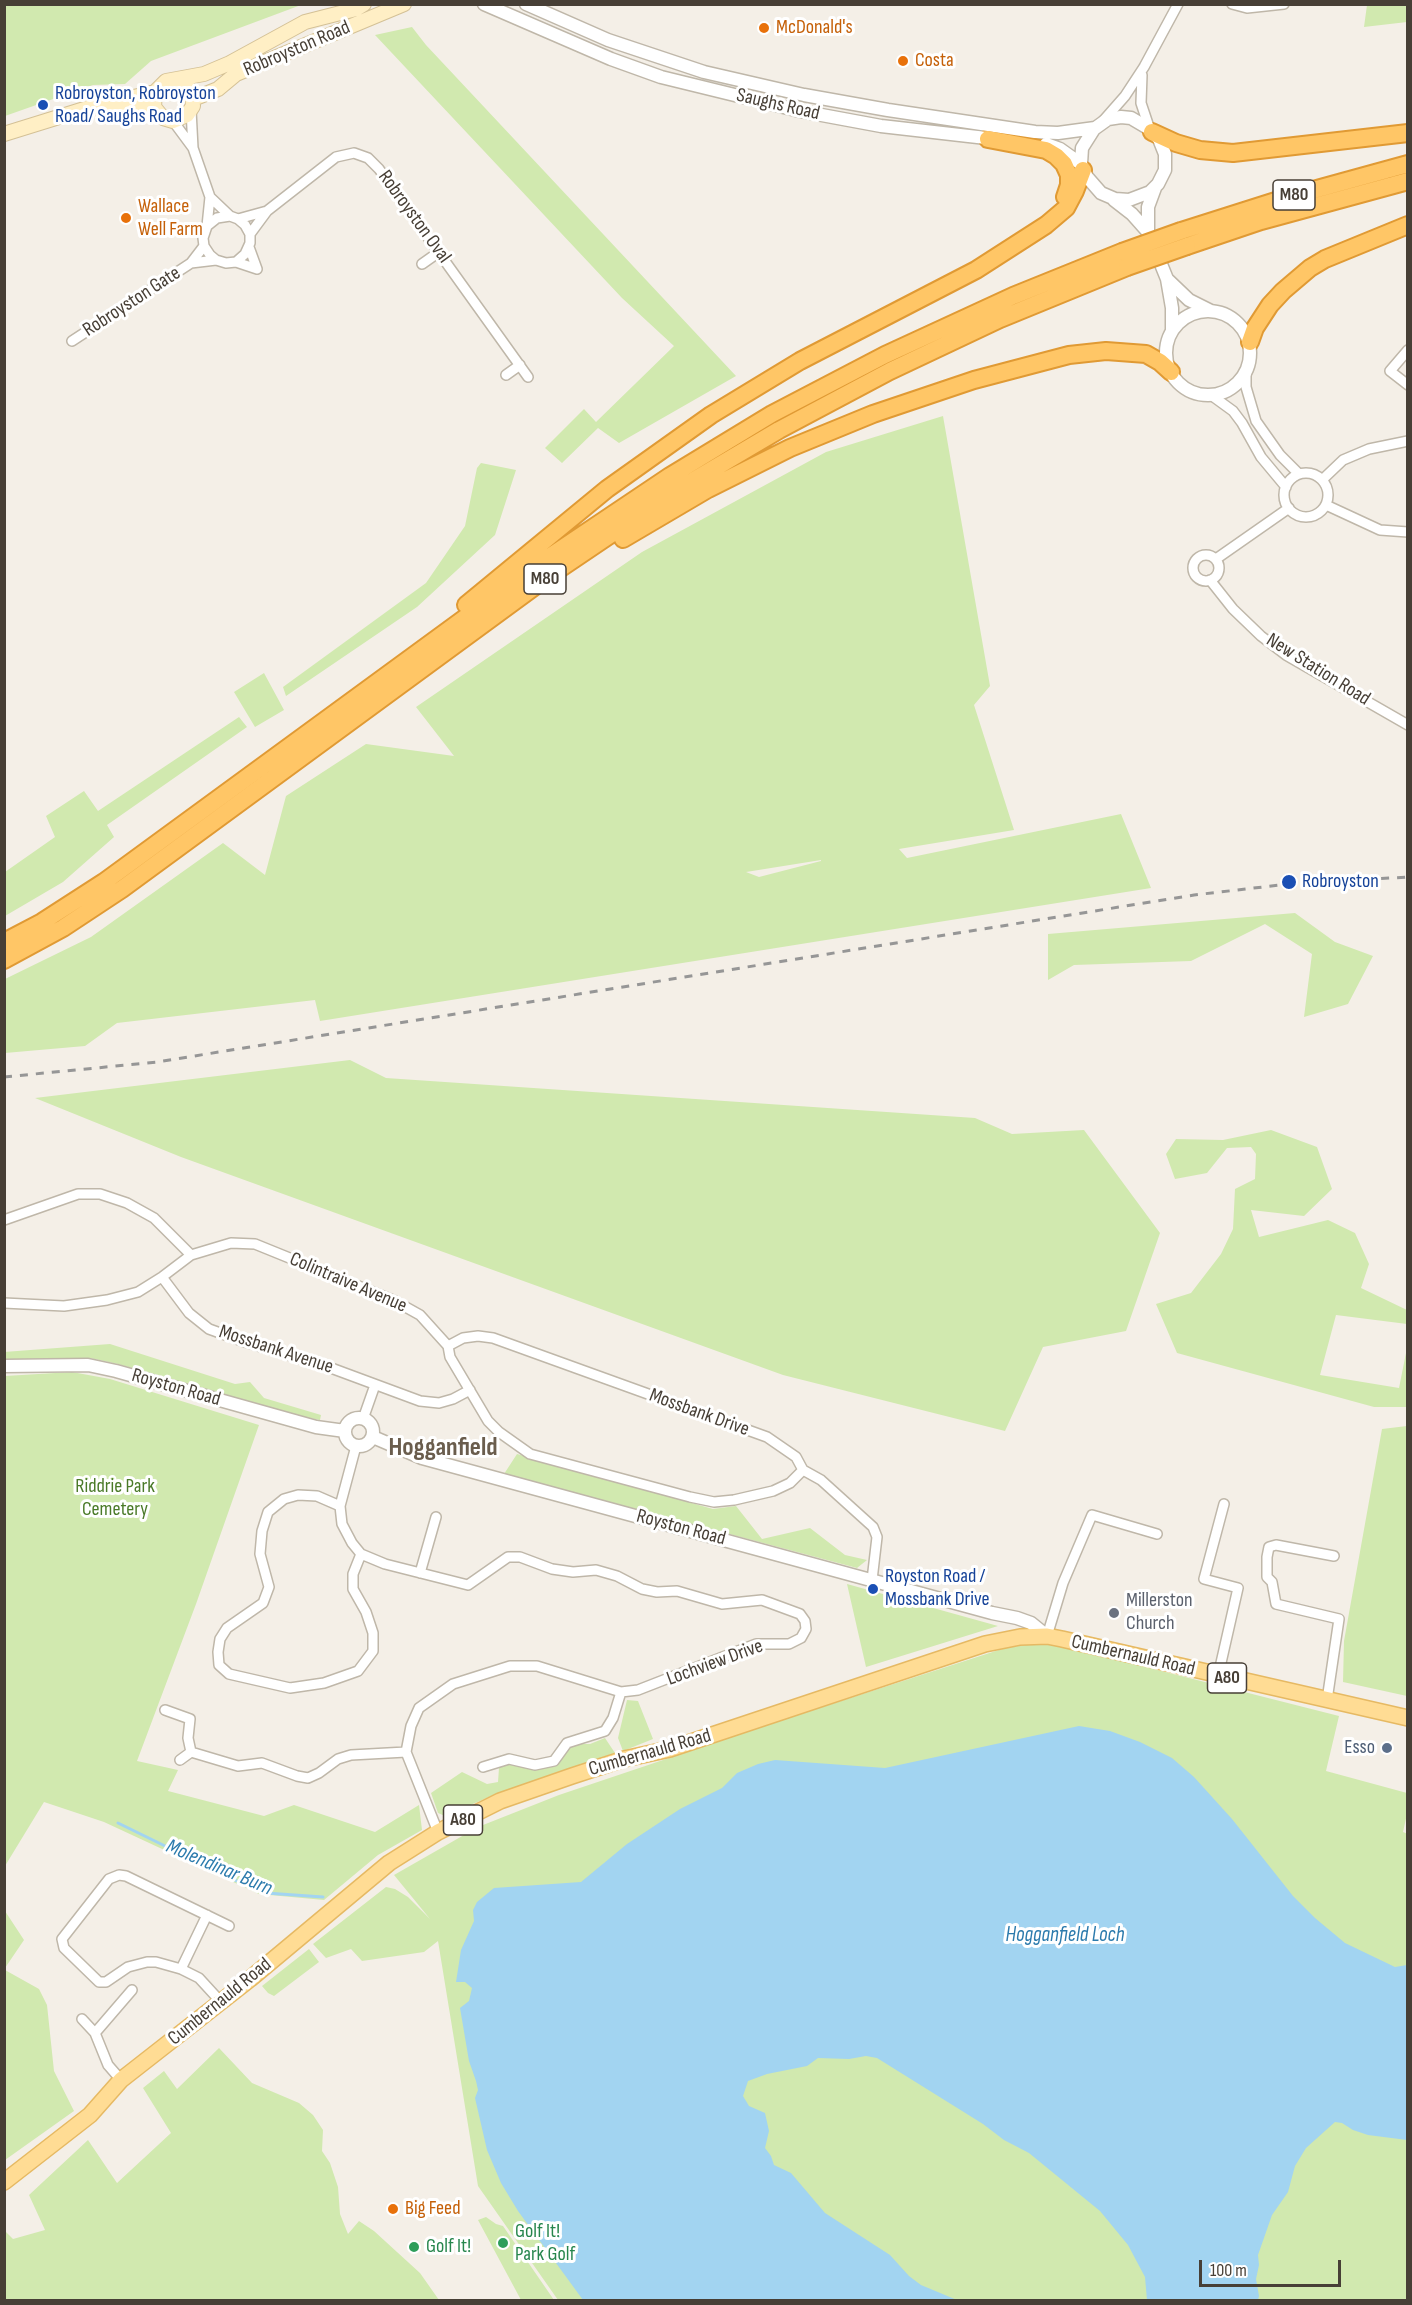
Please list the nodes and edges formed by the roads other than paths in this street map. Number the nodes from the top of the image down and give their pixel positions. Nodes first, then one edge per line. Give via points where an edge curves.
1 (364, 4) edge
2 (404, 4) edge
3 (484, 4) edge
4 (526, 4) edge
5 (1178, 4) edge
6 (1232, 4) edge
7 (1284, 4) edge
8 (1144, 67) junction
9 (177, 80) junction
10 (154, 92) junction
11 (192, 104) junction
12 (91, 107) junction
13 (154, 107) junction
14 (173, 121) junction
15 (1098, 126) junction
16 (1151, 131) junction
17 (1407, 133) edge
18 (4, 134) edge
19 (988, 139) junction
20 (193, 148) junction
21 (1407, 164) edge
22 (1082, 167) junction
23 (1407, 181) edge
24 (1155, 188) junction
25 (210, 197) junction
26 (1111, 197) junction
27 (267, 211) junction
28 (234, 217) junction
29 (1046, 225) junction
30 (1407, 225) edge
31 (207, 226) junction
32 (1148, 232) junction
33 (250, 234) junction
34 (1184, 238) junction
35 (204, 246) junction
36 (249, 248) junction
37 (439, 252) junction
38 (216, 260) junction
39 (1124, 260) junction
40 (236, 262) junction
41 (191, 263) junction
42 (422, 264) dead end
43 (1167, 279) junction
44 (1211, 311) junction
45 (1172, 332) junction
46 (72, 340) dead end
47 (1250, 342) junction
48 (1407, 350) edge
49 (520, 365) junction
50 (1171, 372) junction
51 (1246, 372) junction
52 (506, 375) dead end
53 (528, 377) dead end
54 (1407, 385) edge
55 (1211, 395) junction
56 (1407, 441) edge
57 (1299, 474) junction
58 (1322, 480) junction
59 (1286, 487) junction
60 (1326, 505) junction
61 (1289, 508) junction
62 (1407, 532) edge
63 (1216, 559) junction
64 (1210, 580) junction
65 (427, 666) junction
66 (358, 697) junction
67 (1407, 725) edge
68 (4, 942) edge
69 (4, 960) edge
70 (4, 1220) edge
71 (191, 1255) junction
72 (162, 1277) junction
73 (4, 1303) edge
74 (448, 1346) junction
75 (4, 1366) edge
76 (375, 1385) junction
77 (470, 1390) junction
78 (363, 1419) junction
79 (345, 1431) junction
80 (373, 1437) junction
81 (356, 1446) junction
82 (803, 1470) junction
83 (1224, 1504) dead end
84 (340, 1506) junction
85 (436, 1516) dead end
86 (1157, 1534) dead end
87 (361, 1554) junction
88 (1334, 1556) dead end
89 (420, 1574) junction
90 (872, 1580) junction
91 (992, 1614) junction
92 (1047, 1636) junction
93 (1020, 1637) junction
94 (1218, 1676) junction
95 (621, 1692) junction
96 (1327, 1700) junction
97 (165, 1710) dead end
98 (1407, 1718) edge
99 (191, 1752) junction
100 (406, 1752) junction
101 (180, 1760) dead end
102 (483, 1767) dead end
103 (438, 1832) junction
104 (207, 1915) junction
105 (229, 1926) dead end
106 (181, 1970) junction
107 (132, 1990) dead end
108 (221, 2002) junction
109 (82, 2019) dead end
110 (95, 2033) junction
111 (122, 2080) junction
112 (4, 2182) edge

1 - 9 main road, Robroyston Road via 305,22 230,63
2 - 11 main road, Robroyston Road via 236,74
3 - 19 street, Saughs Road via 661,77 800,111
4 - 15 street, Saughs Road via 608,40 704,72 804,95 1035,132 1058,133
5 - 8 street
6 - 7 street via 1247,8
8 - 15 street
8 - 16 street via 1141,104
9 - 10 main road, Robroyston Road via 166,81
9 - 11 main road via 189,88
10 - 12 main road, Robroyston Road
10 - 13 main road
11 - 14 main road, Robroyston Road via 187,115
11 - 20 street
12 - 13 main road, Robroyston Road
12 - 18 main road, Robroyston Road
13 - 14 main road via 163,118
14 - 20 street
15 - 16 street via 1114,118 1128,118
15 - 22 street via 1082,148
16 - 17 highway via 1200,150 1233,153
16 - 24 street via 1165,154 1163,177
19 - 22 street, Saughs Road via 1048,144
19 - 29 highway via 1046,150 1064,164 1069,185
20 - 25 street
21 - 34 highway, M80 via 1322,187
22 - 26 street via 1095,188
22 - 29 highway via 1070,201
23 - 34 highway, M80
24 - 26 street via 1129,200
24 - 32 street via 1148,207
25 - 28 street
25 - 31 street
26 - 32 street
27 - 28 street
27 - 33 street
27 - 37 street, Robroyston Oval via 336,157 354,153 368,158 379,169
28 - 31 street via 217,218
28 - 33 street
29 - 66 highway via 949,285 772,376 684,433 575,514
30 - 47 highway via 1310,268 1270,305
31 - 35 street
32 - 43 street
33 - 36 street
34 - 39 highway, M80, bridge
35 - 38 street
35 - 41 street
36 - 40 street
36 - 40 street via 257,269
37 - 42 street
37 - 49 street, Robroyston Oval
38 - 40 street
38 - 41 street
39 - 65 highway, M80 via 934,350 779,430 595,544
39 - 66 highway, M80 via 1013,296 772,414 582,533
41 - 46 street, Robroyston Gate
43 - 44 street via 1189,300
43 - 45 street
44 - 45 street via 1189,316
44 - 47 street via 1234,320
45 - 50 street via 1167,346
47 - 51 street
48 - 54 street via 1390,370
49 - 52 street
49 - 53 street, Robroyston Oval
50 - 55 street via 1187,390
50 - 65 highway via 1146,354 1082,353 974,380 846,424 682,503
51 - 55 street via 1232,388
51 - 57 street via 1256,421
55 - 59 street via 1233,411 1261,457
56 - 58 street via 1369,449 1343,460
57 - 58 street via 1314,474
57 - 59 street
58 - 60 street via 1328,490
59 - 61 street
60 - 61 street via 1309,517
60 - 62 street via 1380,530
61 - 63 street
63 - 64 street via 1219,571
63 - 64 street via 1204,554 1194,562 1195,575
64 - 67 street, New Station Road via 1233,609 1286,655
65 - 69 highway, M80 via 122,889
66 - 68 highway, M80 via 104,882
70 - 71 street via 78,1194 100,1194 154,1218
71 - 72 street, Colintraive Avenue
71 - 74 street, Colintraive Avenue via 231,1243 255,1244 393,1300 420,1315
72 - 73 street, Colintraive Avenue via 138,1292 106,1300 64,1306
72 - 76 street, Mossbank Avenue via 189,1313 209,1329
74 - 77 street, Colintraive Avenue via 450,1357
74 - 82 street, Mossbank Drive via 463,1338 493,1338 767,1437 796,1457
75 - 79 street, Royston Road via 97,1367 316,1427
76 - 77 street, Mossbank Avenue via 420,1401 439,1403
76 - 78 street
77 - 82 street, Colintraive Avenue via 488,1421 530,1454 690,1497 714,1502 773,1491 790,1483
78 - 79 street via 353,1420
78 - 80 street via 372,1427
79 - 81 street via 350,1443
80 - 81 street via 367,1444
80 - 90 street, Royston Road via 422,1458
81 - 84 street
82 - 90 street, Mossbank Drive via 821,1480 873,1527 877,1537
83 - 94 street via 1204,1579 1238,1588
84 - 87 street via 342,1524
84 - 87 street via 317,1496 298,1496 284,1499 268,1512 260,1554 269,1587 263,1603 227,1628 220,1639 219,1665 229,1674 290,1688 324,1683 358,1671 373,1651 373,1633 366,1612 352,1589
85 - 89 street
86 - 92 street via 1092,1515 1063,1583
87 - 89 street, Lochview Drive
88 - 96 street via 1269,1547 1267,1577 1272,1582 1276,1604 1339,1619
89 - 95 street, Lochview Drive via 468,1585 508,1557 520,1557 552,1569 596,1570 642,1589 677,1591 722,1604 762,1600 800,1614 805,1621 801,1638 789,1644 756,1644 638,1690
90 - 91 street, Royston Road
91 - 92 street, Royston Road via 1024,1620
91 - 93 street, Royston Road via 1012,1625
92 - 93 main road, Cumbernauld Road / A80
92 - 94 main road, Cumbernauld Road / A80
93 - 103 main road, Cumbernauld Road / A80 via 985,1644 670,1749 572,1776 500,1801
94 - 96 main road, Cumbernauld Road / A80
95 - 100 street via 537,1666 510,1665 453,1684 419,1708
95 - 102 street via 605,1731 567,1743 554,1761 535,1765 509,1759
96 - 98 main road, Cumbernauld Road / A80
97 - 99 street via 190,1719
99 - 100 street via 238,1766 262,1763 308,1778 351,1755
99 - 101 street
100 - 103 street
103 - 108 main road, Cumbernauld Road / A80 via 389,1863
104 - 105 street
104 - 106 street
104 - 106 street via 126,1876 116,1876 109,1879 62,1939 64,1948 102,1982 147,1962
106 - 108 street via 204,1981
107 - 110 street
108 - 111 main road, Cumbernauld Road / A80
109 - 110 street
110 - 111 street via 108,2065
111 - 112 main road, Cumbernauld Road / A80 via 90,2115

